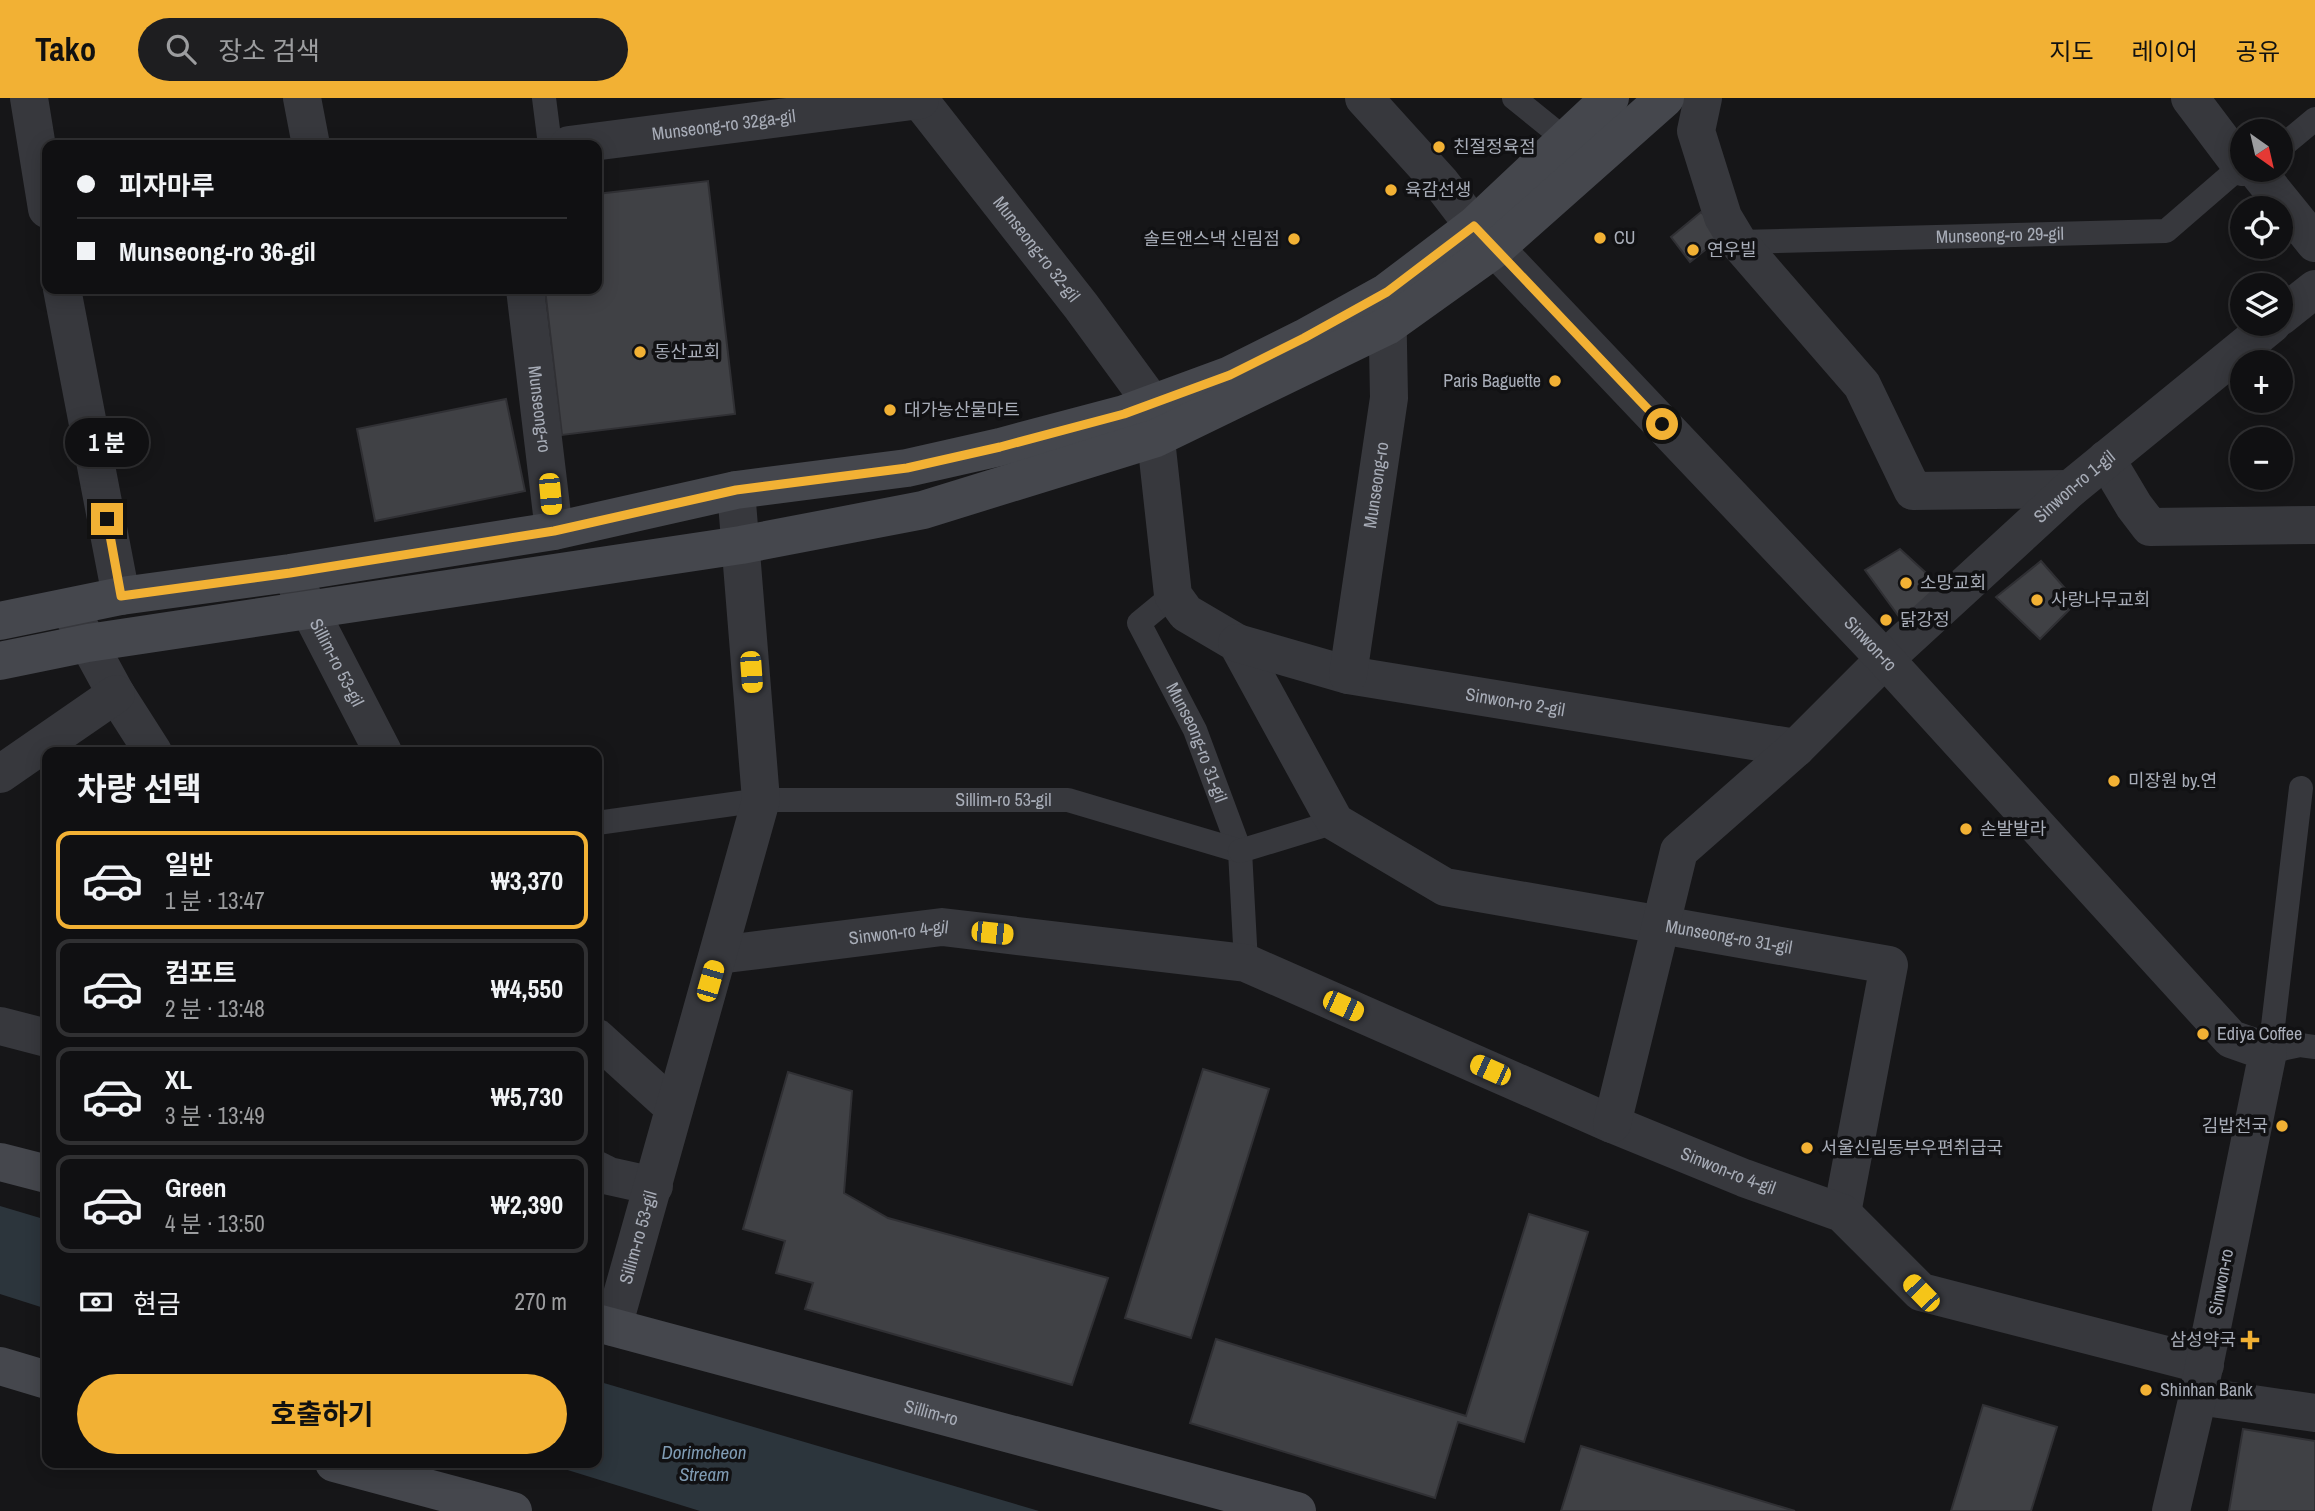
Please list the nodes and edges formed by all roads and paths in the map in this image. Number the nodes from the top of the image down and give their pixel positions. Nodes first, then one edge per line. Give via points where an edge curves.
1 (29, 98) edge
2 (302, 98) edge
3 (544, 98) edge
4 (1364, 98) edge
5 (1514, 98) edge
6 (1610, 98) edge
7 (1665, 98) edge
8 (1703, 98) edge
9 (2190, 98) edge
10 (919, 99) edge
11 (2315, 119) edge
12 (2293, 137) edge
13 (310, 140) edge
14 (549, 140) edge
15 (1566, 140) junction
16 (602, 141) edge
17 (2230, 148) edge
18 (42, 178) edge
19 (2230, 181) edge
20 (2259, 182) edge
21 (1485, 237) junction
22 (1738, 242) junction
23 (2315, 243) edge
24 (2315, 289) edge
25 (63, 294) edge
26 (526, 294) edge
27 (2293, 307) edge
28 (1387, 309) junction
29 (2257, 336) edge
30 (1154, 420) junction
31 (2106, 459) junction
32 (2070, 489) junction
33 (736, 490) junction
34 (2315, 525) edge
35 (554, 531) junction
36 (741, 545) junction
37 (290, 573) junction
38 (1173, 595) junction
39 (121, 596) junction
40 (69, 607) junction
41 (309, 609) junction
42 (0, 621) edge
43 (89, 643) junction
44 (1237, 643) junction
45 (1885, 659) junction
46 (0, 661) edge
47 (1349, 675) junction
48 (116, 694) junction
49 (150, 747) edge
50 (380, 747) edge
51 (1796, 748) junction
52 (0, 774) edge
53 (2301, 788) dead end
54 (761, 800) junction
55 (602, 822) edge
56 (1335, 822) junction
57 (1240, 851) junction
58 (1660, 926) junction
59 (718, 955) junction
60 (1246, 963) junction
61 (0, 1026) edge
62 (42, 1037) edge
63 (602, 1043) edge
64 (2315, 1047) edge
65 (2268, 1052) junction
66 (674, 1108) junction
67 (1612, 1124) junction
68 (0, 1162) edge
69 (602, 1172) edge
70 (42, 1173) edge
71 (654, 1186) junction
72 (1843, 1213) junction
73 (605, 1325) edge
74 (0, 1366) edge
75 (42, 1379) edge
76 (2201, 1380) junction
77 (2315, 1413) edge
78 (353, 1468) edge
79 (1275, 1508) edge
80 (513, 1511) edge
81 (2171, 1511) edge

1 - 18 street
2 - 13 street
3 - 14 lane
4 - 21 street, Sinwon-ro
5 - 15 lane
6 - 15 main road
7 - 21 main road
8 - 22 street via 1696,131 1723,216
9 - 17 street
10 - 16 street, Munseong-ro 32ga-gil
10 - 30 street, Munseong-ro 32-gil via 1081,306
11 - 12 lane
15 - 21 main road
19 - 22 lane, Munseong-ro 29-gil via 2166,231
20 - 23 street
21 - 28 main road
21 - 45 street, Sinwon-ro
22 - 32 street via 1862,385 1913,491
24 - 27 street
25 - 39 street
26 - 35 street, Munseong-ro
28 - 30 main road via 1304,338
28 - 47 street, Munseong-ro via 1389,398
29 - 31 street, Sinwon-ro 1-gil
30 - 33 main road via 1124,414 907,468
30 - 36 main road via 923,510
30 - 38 street
31 - 32 street, Sinwon-ro 1-gil
31 - 34 street via 2150,527
32 - 45 street, Sinwon-ro 1-gil
33 - 35 main road
33 - 36 street, Sillim-ro 53-gil
35 - 37 main road
36 - 41 main road
36 - 54 street, Sillim-ro 53-gil
37 - 39 main road
37 - 41 street, Sillim-ro 53-gil
38 - 44 street via 1186,613
38 - 57 lane, Munseong-ro 31-gil via 1139,623 1195,730
39 - 40 main road
40 - 42 main road
40 - 43 street
41 - 43 main road
41 - 50 street, Sillim-ro 53-gil
43 - 46 main road
43 - 48 street
44 - 47 street, Sinwon-ro 2-gil
44 - 56 street
45 - 51 street
45 - 65 street, Sinwon-ro via 2231,1040
47 - 51 street, Sinwon-ro 2-gil
48 - 49 street
48 - 52 street
51 - 58 street via 1679,851
53 - 65 lane, Sinwon-ro
54 - 55 lane, Sillim-ro 53-gil
54 - 57 lane, Sillim-ro 53-gil via 1068,800
54 - 59 street, Sillim-ro 53-gil
56 - 57 lane
56 - 58 street, Munseong-ro 31-gil via 1445,887
57 - 60 lane
58 - 67 street
58 - 72 street, Munseong-ro 31-gil via 1889,965
59 - 60 street, Sinwon-ro 4-gil via 943,927
59 - 66 street, Sillim-ro 53-gil
60 - 67 street, Sinwon-ro 4-gil
61 - 62 street
63 - 66 street
64 - 65 lane via 2300,1045
65 - 76 street, Sinwon-ro
66 - 71 street, Sillim-ro 53-gil
67 - 72 street, Sinwon-ro 4-gil
68 - 70 main road
69 - 71 street
71 - 73 street, Sillim-ro 53-gil
72 - 76 street, Sinwon-ro 4-gil via 1921,1293
73 - 79 main road, Sillim-ro
74 - 75 main road
76 - 77 street, Sinwon-ro 4-gil
76 - 81 street, Sinwon-ro
78 - 80 main road

